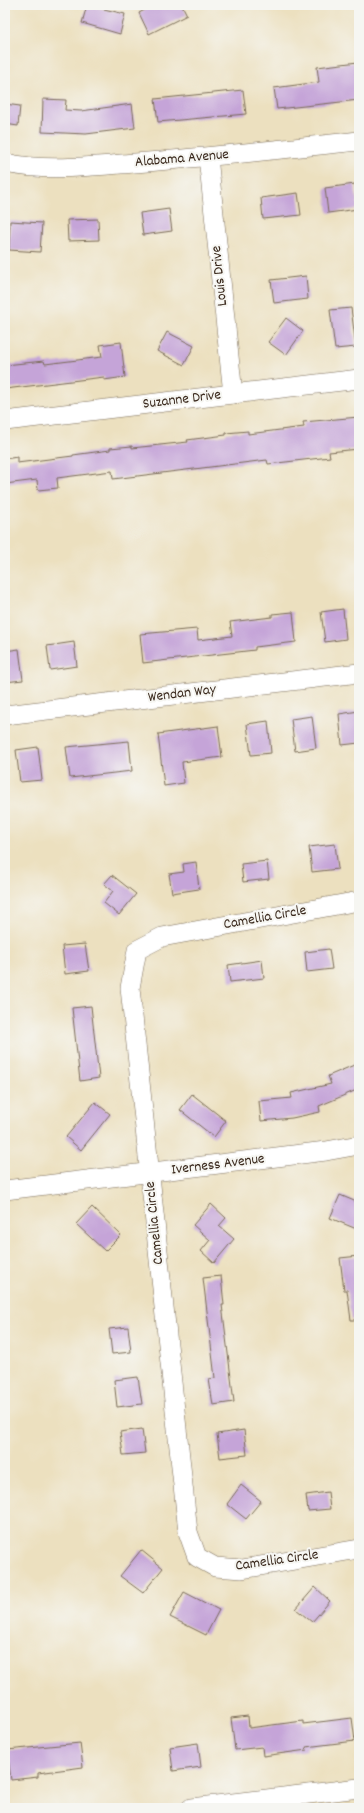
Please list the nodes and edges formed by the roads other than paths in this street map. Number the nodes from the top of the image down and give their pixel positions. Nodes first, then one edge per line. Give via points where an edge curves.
1 (359, 141) edge
2 (208, 157) junction
3 (5, 163) edge
4 (359, 380) edge
5 (233, 394) junction
6 (5, 421) edge
7 (359, 673) edge
8 (5, 715) edge
9 (359, 901) edge
10 (358, 1144) edge
11 (149, 1174) junction
12 (5, 1190) edge
13 (359, 1549) edge
14 (359, 1788) edge
15 (191, 1808) edge

1 - 2 street, Alabama Avenue
2 - 3 street, Alabama Avenue via 77,167 22,167
2 - 5 street, Louis Drive
4 - 5 street, Suzanne Drive
5 - 6 street, Suzanne Drive
7 - 8 street, Wendan Way
9 - 11 street, Camellia Circle via 162,937 137,950 130,988
10 - 11 street, Iverness Avenue via 326,1151
11 - 12 street, Iverness Avenue
11 - 13 street, Camellia Circle via 188,1532 196,1557 215,1567 242,1569
14 - 15 street

